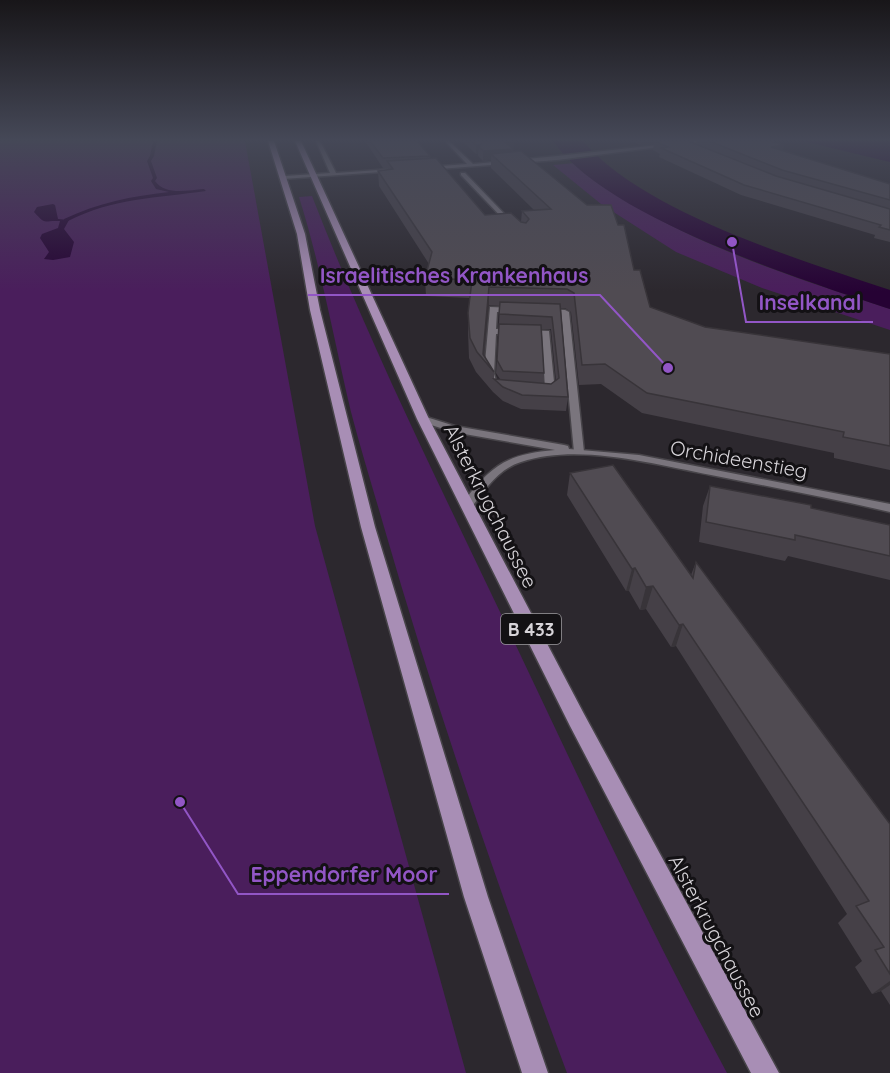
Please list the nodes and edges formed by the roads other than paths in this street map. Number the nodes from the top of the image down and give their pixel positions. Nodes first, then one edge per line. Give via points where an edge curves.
1 (289, 191) edge
2 (320, 191) edge
3 (480, 191) edge
4 (516, 229) edge
5 (524, 310) edge
6 (534, 310) edge
7 (492, 331) junction
8 (498, 389) edge
9 (529, 391) edge
10 (423, 419) junction
11 (579, 452) junction
12 (467, 506) junction
13 (890, 508) edge
14 (535, 1073) edge
15 (766, 1073) edge

1 - 14 main road via 368,527 476,897
2 - 10 main road, Alsterkrugchaussee / B 433
3 - 4 street
5 - 7 street via 493,309
6 - 11 street via 565,312
7 - 8 street via 489,375
7 - 9 street via 546,333 550,392
10 - 11 street, Orchideenstieg via 453,429
10 - 12 main road, Alsterkrugchaussee / B 433
11 - 12 street, Orchideenstieg via 547,453 509,462 486,479
11 - 13 street, Orchideenstieg via 649,461
12 - 15 main road, Alsterkrugchaussee / B 433

